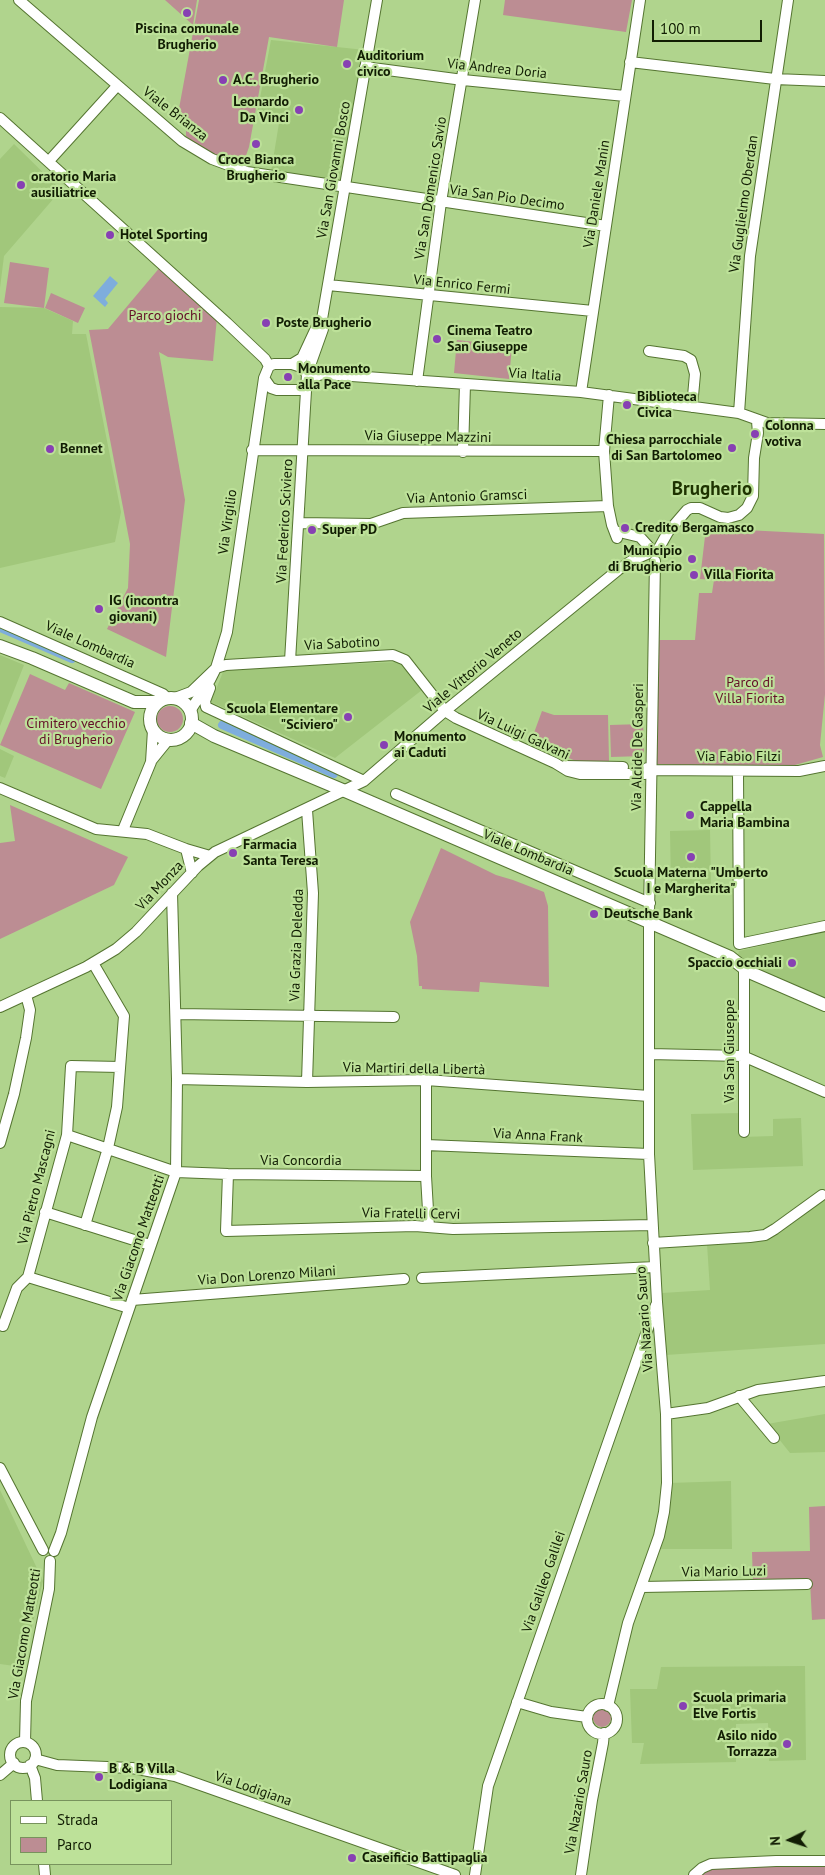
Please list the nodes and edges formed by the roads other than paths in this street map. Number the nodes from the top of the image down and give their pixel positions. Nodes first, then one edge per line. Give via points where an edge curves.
1 (19, 0) edge
2 (377, 0) edge
3 (475, 0) edge
4 (640, 0) edge
5 (788, 0) edge
6 (630, 62) junction
7 (365, 68) junction
8 (775, 79) junction
9 (463, 80) junction
10 (825, 81) edge
11 (118, 86) junction
12 (625, 96) junction
13 (0, 118) edge
14 (49, 161) junction
15 (345, 188) junction
16 (441, 202) junction
17 (606, 226) junction
18 (328, 285) junction
19 (428, 296) junction
20 (593, 311) junction
21 (322, 319) junction
22 (649, 351) dead end
23 (292, 364) junction
24 (269, 366) junction
25 (264, 378) junction
26 (307, 378) junction
27 (417, 382) junction
28 (465, 384) junction
29 (581, 392) junction
30 (610, 395) junction
31 (692, 407) junction
32 (739, 413) junction
33 (757, 421) junction
34 (825, 424) edge
35 (252, 450) junction
36 (303, 450) junction
37 (604, 451) junction
38 (463, 452) junction
39 (608, 506) junction
40 (299, 523) junction
41 (653, 553) junction
42 (0, 622) edge
43 (0, 641) edge
44 (0, 646) edge
45 (32, 658) junction
46 (290, 661) junction
47 (216, 668) junction
48 (166, 700) junction
49 (134, 702) junction
50 (445, 710) junction
51 (190, 717) junction
52 (151, 725) junction
53 (183, 736) junction
54 (214, 736) junction
55 (168, 740) junction
56 (151, 762) junction
57 (825, 766) edge
58 (652, 770) junction
59 (738, 771) junction
60 (364, 781) junction
61 (0, 788) edge
62 (345, 791) junction
63 (396, 794) dead end
64 (307, 810) junction
65 (123, 830) junction
66 (186, 850) junction
67 (210, 856) junction
68 (192, 873) junction
69 (172, 893) junction
70 (650, 903) junction
71 (649, 922) junction
72 (825, 926) edge
73 (93, 963) junction
74 (744, 969) junction
75 (26, 995) junction
76 (825, 1005) edge
77 (0, 1007) edge
78 (176, 1014) junction
79 (309, 1015) junction
80 (394, 1017) dead end
81 (650, 1054) junction
82 (743, 1056) junction
83 (120, 1068) junction
84 (177, 1079) junction
85 (426, 1080) junction
86 (308, 1082) junction
87 (825, 1092) edge
88 (650, 1096) junction
89 (744, 1132) dead end
90 (67, 1135) junction
91 (0, 1144) edge
92 (426, 1146) junction
93 (108, 1148) junction
94 (649, 1154) junction
95 (176, 1172) junction
96 (228, 1174) junction
97 (426, 1176) junction
98 (822, 1195) dead end
99 (46, 1212) junction
100 (85, 1225) junction
101 (652, 1225) junction
102 (429, 1227) junction
103 (653, 1243) junction
104 (150, 1245) junction
105 (655, 1267) junction
106 (28, 1276) junction
107 (422, 1278) dead end
108 (404, 1279) dead end
109 (657, 1302) junction
110 (130, 1304) junction
111 (3, 1326) dead end
112 (825, 1381) edge
113 (739, 1396) junction
114 (666, 1414) junction
115 (774, 1438) dead end
116 (0, 1468) edge
117 (52, 1556) junction
118 (807, 1584) dead end
119 (642, 1587) junction
120 (517, 1702) junction
121 (608, 1706) junction
122 (587, 1717) junction
123 (604, 1733) junction
124 (25, 1742) junction
125 (33, 1762) junction
126 (14, 1763) junction
127 (0, 1775) edge
128 (37, 1800) edge
129 (825, 1862) edge
130 (584, 1873) edge
131 (455, 1875) edge
132 (475, 1875) edge
133 (694, 1875) edge

1 - 11 street, Viale Brianza
2 - 7 street, Via San Giovanni Bosco
3 - 9 street, Via San Domenico Savio
4 - 6 street, Via Daniele Manin
5 - 8 street, Via Guglielmo Oberdan
6 - 8 street
6 - 12 street, Via Daniele Manin
7 - 9 street, Via Andrea Doria
7 - 15 street, Via San Giovanni Bosco
8 - 10 street
8 - 32 street, Via Guglielmo Oberdan via 749,263
9 - 12 street, Via Andrea Doria
9 - 16 street, Via San Domenico Savio
11 - 14 street
11 - 15 street, Viale Brianza via 182,141 212,159 247,172
12 - 17 street, Via Daniele Manin
13 - 14 street
14 - 24 street
15 - 16 street, Via San Pio Decimo
15 - 18 street, Via San Giovanni Bosco
16 - 17 street, Via San Pio Decimo
16 - 19 street, Via San Domenico Savio
17 - 20 street, Via Daniele Manin
18 - 19 street, Via Enrico Fermi
18 - 21 street, Via San Giovanni Bosco
19 - 20 street, Via Enrico Fermi
19 - 27 street, Via San Domenico Savio
20 - 29 street, Via Daniele Manin
21 - 23 street via 302,358
21 - 26 street, Via Federico Sciviero via 320,340
22 - 31 street via 691,360 695,370
23 - 24 street
23 - 26 street via 301,367
24 - 25 street
25 - 26 street via 271,388 277,390 300,390
25 - 35 street, Via Virgilio
26 - 27 street, Via Italia via 323,374
26 - 36 street, Via Federico Sciviero
27 - 28 street, Via Italia
28 - 29 street, Via Italia
28 - 38 street
29 - 30 street, Via Italia
30 - 31 street, Via Italia
30 - 37 street
31 - 32 street, Via Italia
32 - 33 street, Via Italia
33 - 34 street, Via Italia
33 - 41 street via 753,496 747,508 728,518 699,507 687,510
35 - 36 street, Via Giuseppe Mazzini
35 - 47 street, Via Virgilio via 226,632
36 - 38 street, Via Giuseppe Mazzini
36 - 40 street, Via Federico Sciviero
37 - 38 street, Via Giuseppe Mazzini
37 - 39 street
39 - 40 street, Via Antonio Gramsci via 403,513 371,524
39 - 41 street via 616,534 640,537
40 - 46 street, Via Federico Sciviero
41 - 50 street, Viale Vittorio Veneto via 619,567
41 - 58 street, Via Alcide De Gasperi via 656,572
42 - 48 street, Viale Lombardia via 163,694
43 - 45 main road
44 - 45 main road
45 - 49 main road
46 - 47 street, Via Sabotino
46 - 50 street, Via Sabotino via 393,655 405,660
47 - 48 street via 191,692
47 - 51 street, Via Virgilio
47 - 60 street via 206,707
48 - 49 main road
48 - 51 main road via 186,705
48 - 52 main road via 153,707
49 - 52 main road via 146,712
50 - 58 street, Via Luigi Galvani via 568,771 580,774 646,774
50 - 60 street, Viale Vittorio Veneto
51 - 53 main road via 190,728
51 - 54 main road, Viale Lombardia
52 - 55 main road via 159,737
52 - 56 street
53 - 54 main road, Viale Lombardia
53 - 55 main road
54 - 62 main road, Viale Lombardia
55 - 56 street
56 - 65 street
57 - 59 street, Via Fabio Filzi via 800,771
58 - 59 street, Via Fabio Filzi
58 - 70 street, Via Alcide De Gasperi
59 - 72 street via 739,944
60 - 62 street, Viale Vittorio Veneto
61 - 65 street via 96,829
62 - 64 street, Via Monza
62 - 71 main road, Viale Lombardia
63 - 70 street, Viale Lombardia
64 - 67 street, Via Monza
64 - 79 street, Via Grazia Deledda via 313,894
65 - 66 street via 147,834
66 - 67 street
66 - 68 street
67 - 68 street, Via Monza
68 - 69 street, Via Monza
69 - 73 street, Via Monza via 130,938
69 - 78 street, Via Giacomo Matteotti
70 - 71 street, Via Alcide De Gasperi
71 - 74 main road, Viale Lombardia via 730,957
71 - 81 street, Via Nazario Sauro
73 - 75 street, Via Monza
73 - 83 street via 124,1016
74 - 76 main road, Viale Lombardia
74 - 82 street, Via San Giuseppe
75 - 77 street, Via Monza
75 - 91 street via 30,1010 26,1038
78 - 79 street
78 - 84 street, Via Giacomo Matteotti
79 - 80 street
79 - 86 street, Via Grazia Deledda
81 - 82 street
81 - 88 street, Via Nazario Sauro
82 - 87 street
82 - 89 street, Via San Giuseppe
83 - 90 street, Via Pietro Mascagni via 71,1066
83 - 93 street via 117,1107
84 - 86 street, Via Martiri della Libertà
84 - 95 street, Via Giacomo Matteotti
85 - 86 street, Via Martiri della Libertà
85 - 88 street, Via Martiri della Libertà
85 - 92 street
88 - 94 street, Via Nazario Sauro
90 - 93 street, Via Concordia
90 - 99 street, Via Pietro Mascagni
92 - 94 street, Via Anna Frank
92 - 97 street
93 - 95 street, Via Concordia
93 - 100 street
94 - 101 street, Via Nazario Sauro
95 - 96 street, Via Concordia
95 - 104 street, Via Giacomo Matteotti
96 - 97 street, Via Concordia
96 - 102 street, Via Fratelli Cervi via 226,1231
97 - 102 street
98 - 103 street via 765,1235
99 - 100 street
99 - 106 street, Via Pietro Mascagni
100 - 104 street
101 - 102 street, Via Fratelli Cervi
101 - 103 street, Via Nazario Sauro
103 - 105 street, Via Nazario Sauro
104 - 110 street, Via Giacomo Matteotti
105 - 107 street
105 - 109 street, Via Nazario Sauro
106 - 110 street
106 - 111 street, Via Pietro Mascagni via 17,1288
108 - 110 street, Via Don Lorenzo Milani
109 - 114 street, Via Nazario Sauro
109 - 120 street, Via Galileo Galilei
110 - 117 street, Via Giacomo Matteotti via 92,1417
112 - 113 street via 763,1389
113 - 114 street via 708,1408
113 - 115 street
114 - 119 street, Via Nazario Sauro via 665,1507
116 - 117 street, Via Giacomo Matteotti via 43,1550 49,1548
117 - 124 street, Via Giacomo Matteotti via 49,1589 26,1701
118 - 119 street, Via Mario Luzi
119 - 121 street, Via Nazario Sauro via 625,1635
120 - 122 street via 551,1712
120 - 132 street, Via Galileo Galilei via 488,1786
121 - 122 street via 594,1706
121 - 123 street via 615,1713 616,1721 613,1729
122 - 123 street via 590,1728
123 - 130 street, Via Nazario Sauro
124 - 125 street via 33,1746 36,1754
124 - 126 street via 17,1743 12,1749 10,1756
125 - 126 street via 22,1767
125 - 128 street
125 - 131 street, Via Lodigiana via 132,1768 175,1776
126 - 127 street
129 - 133 street via 785,1860 711,1864

